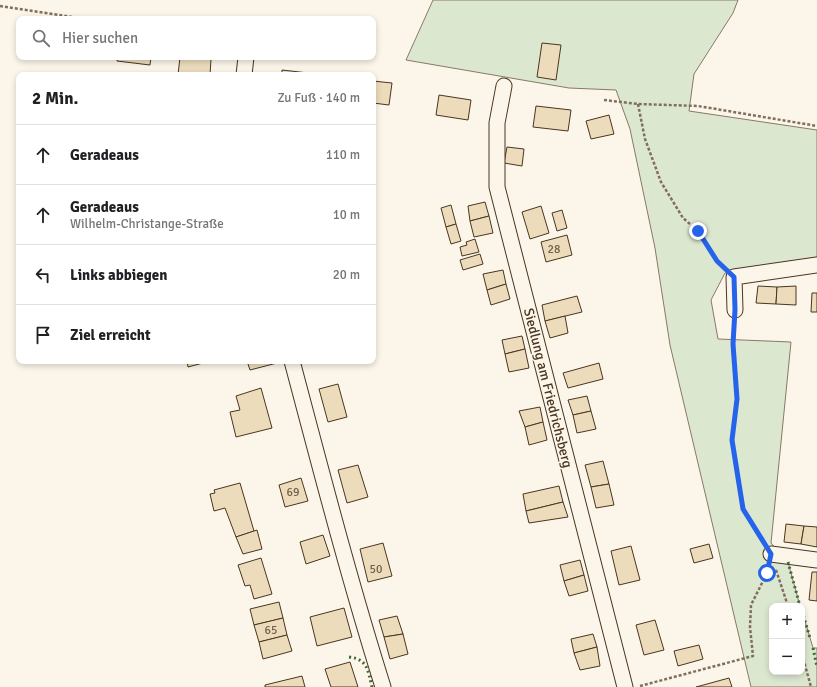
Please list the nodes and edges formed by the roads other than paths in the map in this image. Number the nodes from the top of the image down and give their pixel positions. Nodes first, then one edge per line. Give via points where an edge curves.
1 (246, 60) edge
2 (244, 72) edge
3 (504, 86) dead end
4 (817, 265) edge
5 (735, 310) road end
6 (293, 364) edge
7 (771, 554) road end
8 (817, 560) edge
9 (383, 687) edge
10 (625, 687) edge

1 - 2 street
3 - 10 street, Siedlung am Friedrichsberg via 497,123 497,187
4 - 5 street via 734,277
6 - 9 street
7 - 8 street

